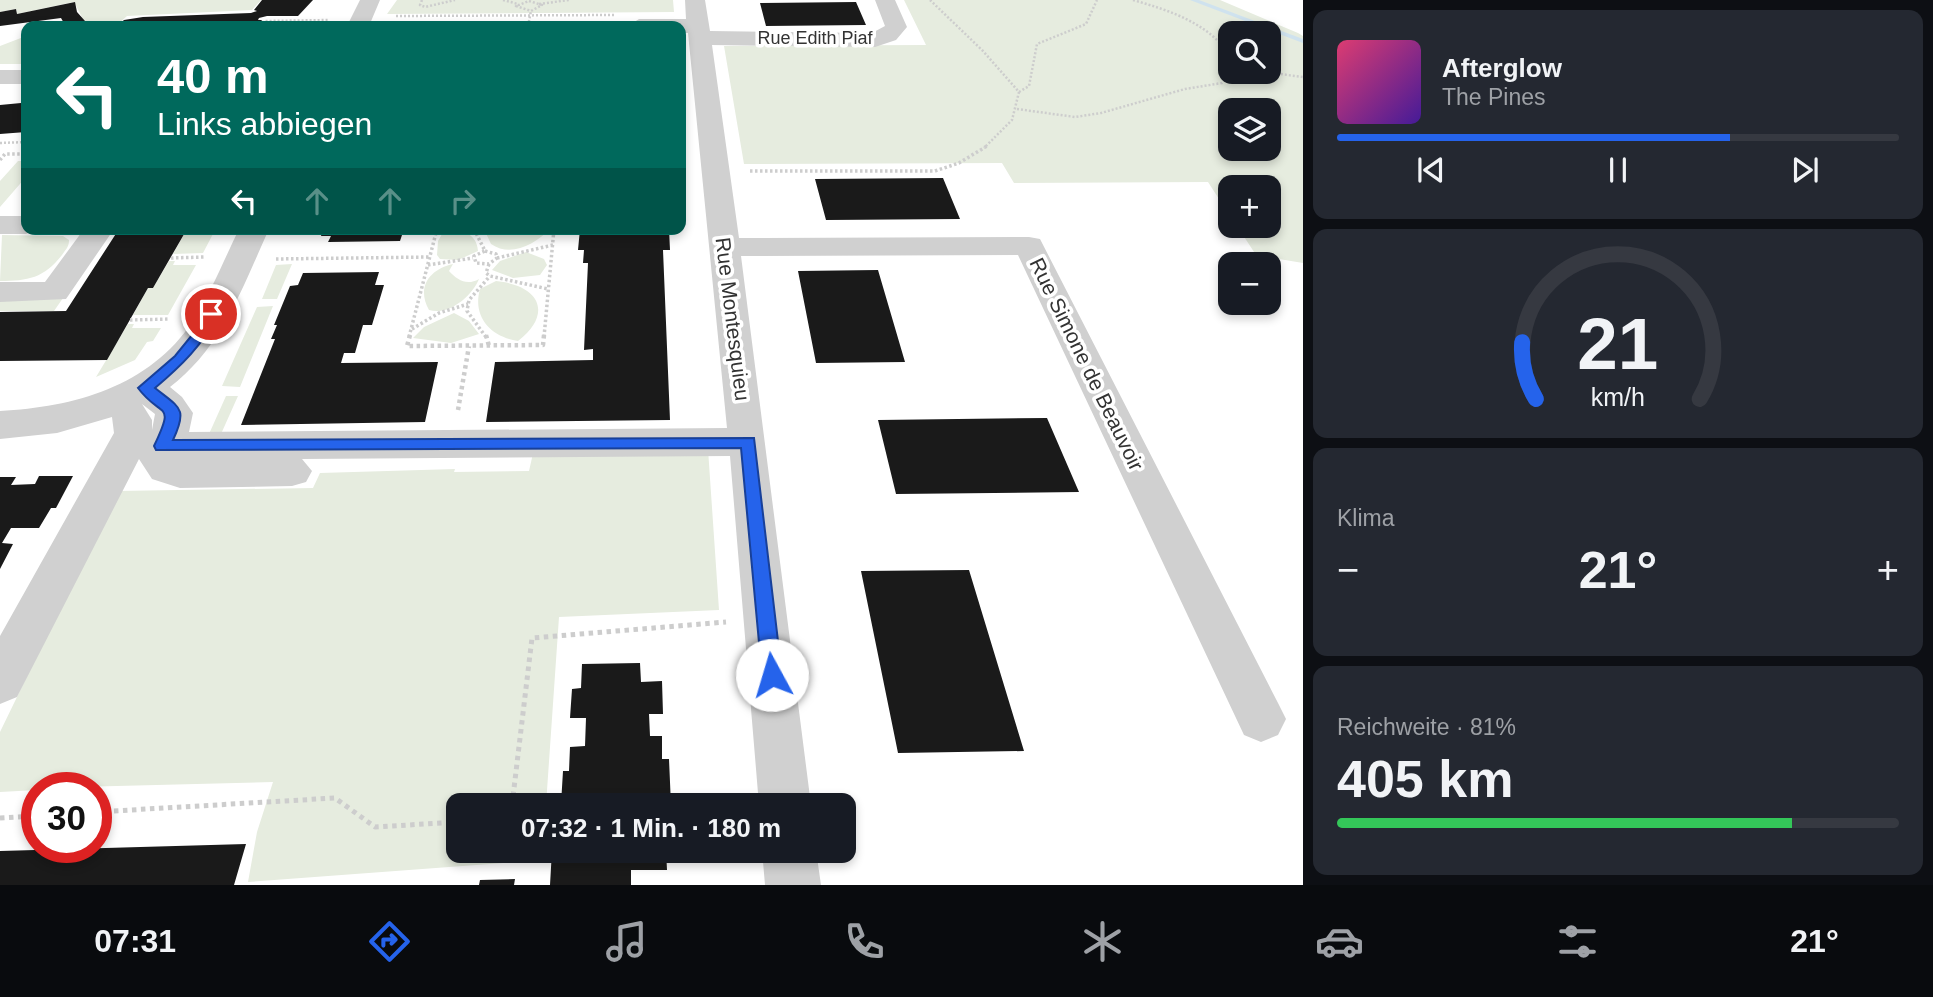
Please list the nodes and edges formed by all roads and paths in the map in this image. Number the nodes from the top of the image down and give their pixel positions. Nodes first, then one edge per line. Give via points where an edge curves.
1 (370, 0) edge
2 (422, 0) edge
3 (455, 0) edge
4 (503, 0) edge
5 (529, 0) edge
6 (569, 0) edge
7 (884, 0) edge
8 (930, 0) edge
9 (1097, 0) edge
10 (1133, 0) edge
11 (519, 4) junction
12 (540, 4) junction
13 (429, 7) junction
14 (531, 13) junction
15 (394, 16) dead end
16 (428, 16) junction
17 (632, 20) edge
18 (351, 21) edge
19 (529, 21) edge
20 (698, 21) edge
21 (1218, 41) edge
22 (1281, 74) edge
23 (0, 77) edge
24 (21, 77) edge
25 (1303, 77) edge
26 (1218, 84) edge
27 (1019, 92) junction
28 (1017, 109) junction
29 (21, 142) edge
30 (0, 143) edge
31 (21, 154) edge
32 (0, 159) edge
33 (714, 171) junction
34 (0, 225) edge
35 (21, 225) edge
36 (95, 235) edge
37 (435, 235) edge
38 (477, 235) edge
39 (554, 235) edge
40 (263, 244) edge
41 (553, 245) junction
42 (723, 247) junction
43 (485, 251) junction
44 (205, 257) dead end
45 (429, 257) junction
46 (170, 258) dead end
47 (474, 258) junction
48 (497, 258) junction
49 (489, 264) junction
50 (428, 265) junction
51 (491, 276) junction
52 (548, 289) junction
53 (0, 292) edge
54 (468, 304) junction
55 (171, 319) dead end
56 (131, 320) dead end
57 (411, 330) junction
58 (489, 345) junction
59 (469, 346) junction
60 (133, 394) junction
61 (0, 425) edge
62 (748, 442) junction
63 (452, 444) junction
64 (162, 446) junction
65 (298, 471) dead end
66 (730, 622) dead end
67 (0, 682) edge
68 (1261, 719) dead end
69 (513, 793) edge
70 (784, 793) edge
71 (112, 811) edge
72 (21, 817) edge
73 (0, 818) edge
74 (446, 823) edge
75 (790, 863) edge
76 (793, 885) edge

1 - 18 street
2 - 13 path via 420,5
3 - 13 path
4 - 11 path
5 - 11 path
5 - 12 path
6 - 12 path
7 - 20 street, Rue Edith Piaf via 896,27 875,40
8 - 27 path
9 - 27 path via 1086,24 1037,44 1030,86
10 - 21 path via 1188,18
11 - 14 path via 519,9
12 - 14 path via 540,9
13 - 16 path
14 - 16 path
14 - 17 path
14 - 19 path
15 - 16 path
17 - 20 street
20 - 33 street, Rue Montesquieu
22 - 25 path
23 - 24 street
26 - 28 path via 1075,117
27 - 28 path
28 - 33 path via 1004,130 961,165 936,171
29 - 30 path
31 - 32 path via 5,154
33 - 42 street, Rue Montesquieu
34 - 35 street
36 - 53 street via 54,292
37 - 45 path
38 - 43 path
39 - 41 path
40 - 45 path
40 - 60 street via 180,359
41 - 48 path
41 - 52 path
42 - 62 street, Rue Montesquieu
42 - 68 street, Rue Simone de Beauvoir via 1029,246
43 - 47 path
43 - 48 path
44 - 46 path
45 - 50 path
47 - 49 path via 476,263
47 - 50 path
48 - 49 path
49 - 51 path via 486,273
50 - 57 path
51 - 52 path
51 - 54 path
52 - 58 path via 543,345
54 - 57 path via 439,313
54 - 58 path via 467,311 485,332
55 - 56 path
57 - 59 path via 407,346
58 - 59 path
59 - 63 path
60 - 61 street via 66,419
60 - 64 street via 173,410 175,419
60 - 67 street via 133,433
62 - 63 street
62 - 70 street, Rue Montesquieu
63 - 64 street
64 - 65 street via 158,453 166,471
66 - 69 path via 532,638
71 - 74 path via 335,799 375,827
72 - 73 path
75 - 76 street

